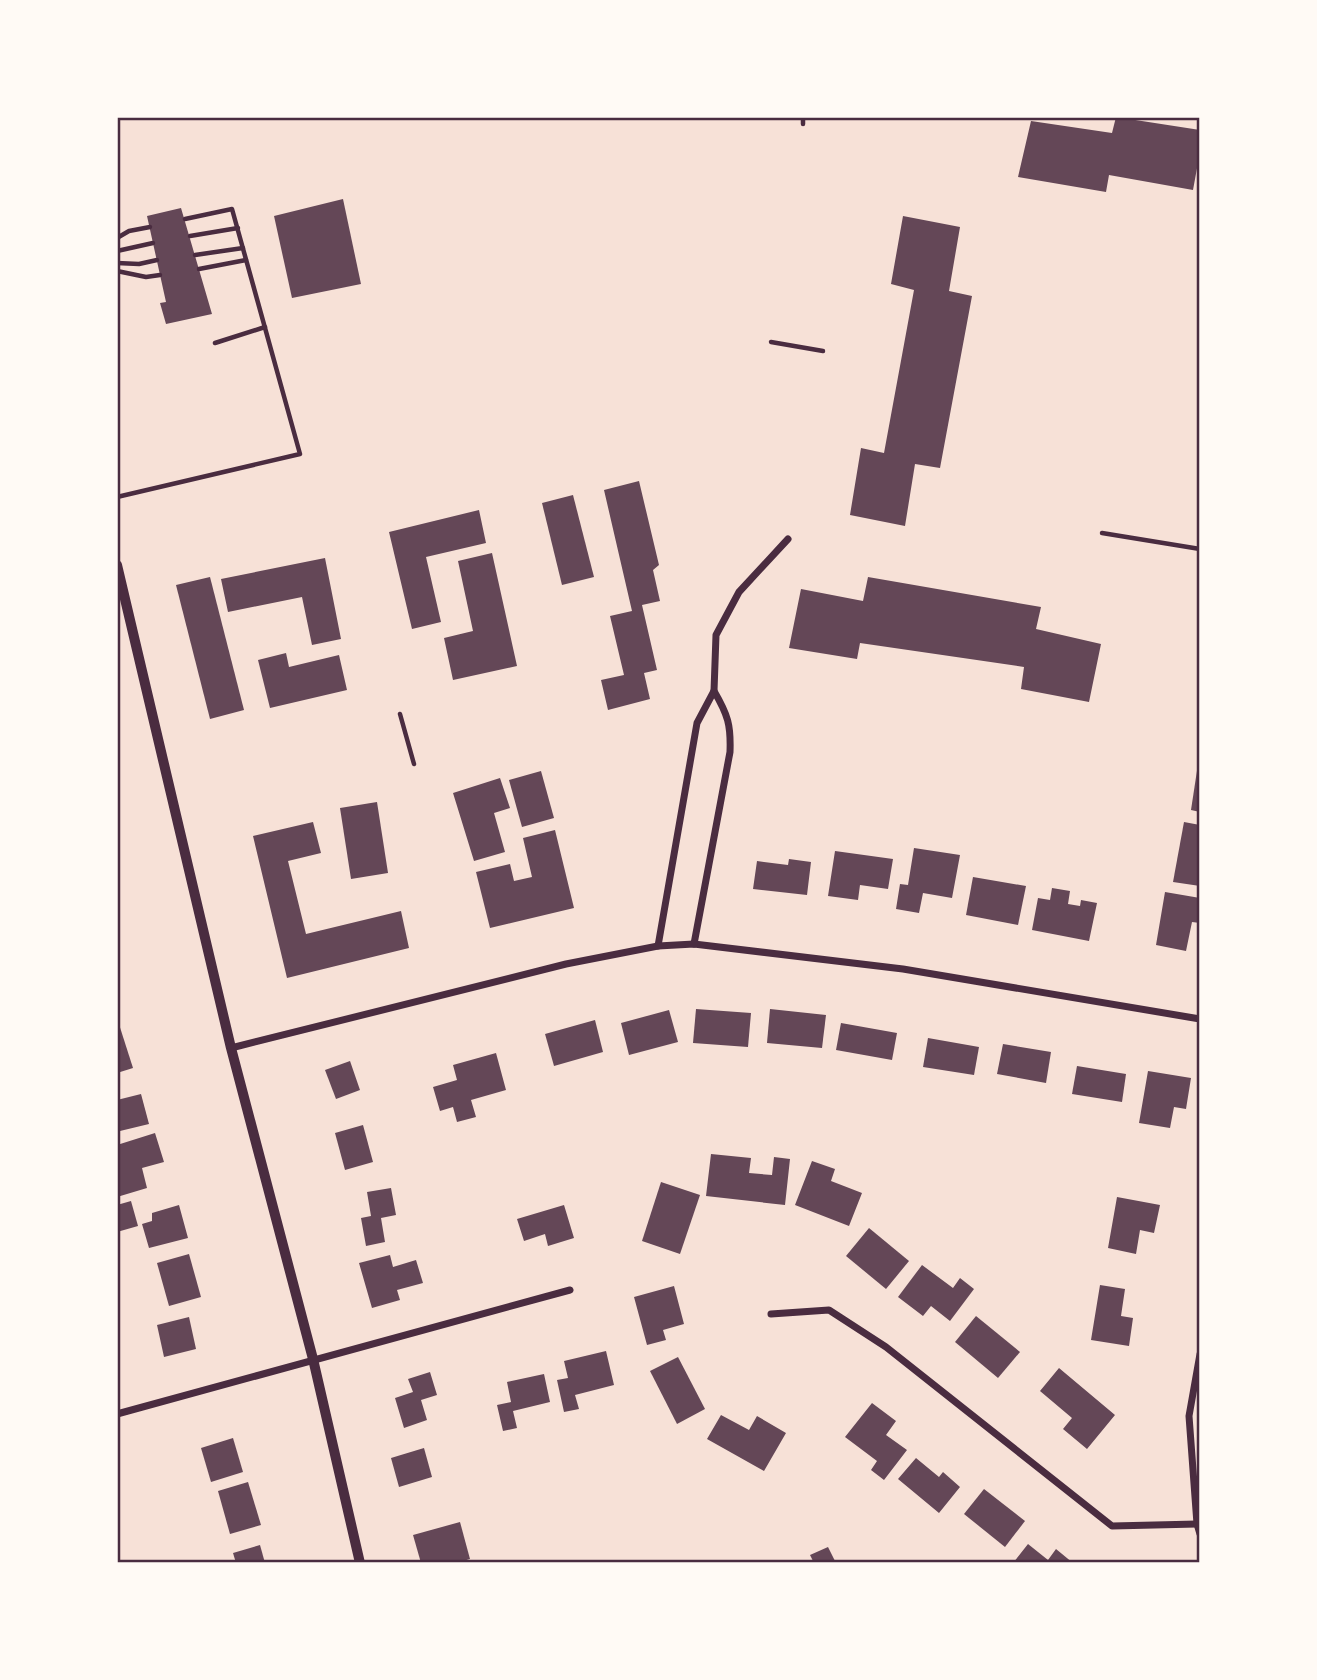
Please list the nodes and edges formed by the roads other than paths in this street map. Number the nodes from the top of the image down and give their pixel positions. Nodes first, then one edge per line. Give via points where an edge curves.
1 (185, 219) dead end
2 (150, 227) dead end
3 (237, 228) junction
4 (190, 236) dead end
5 (117, 238) edge
6 (153, 243) dead end
7 (243, 248) junction
8 (117, 251) edge
9 (195, 255) dead end
10 (157, 260) dead end
11 (246, 260) junction
12 (117, 263) edge
13 (199, 268) dead end
14 (117, 271) edge
15 (160, 275) dead end
16 (265, 327) junction
17 (771, 342) dead end
18 (215, 343) dead end
19 (822, 351) dead end
20 (117, 497) edge
21 (1102, 533) dead end
22 (788, 539) dead end
23 (1200, 549) edge
24 (117, 565) edge
25 (713, 691) junction
26 (400, 714) dead end
27 (414, 764) dead end
28 (694, 944) junction
29 (658, 946) junction
30 (1200, 1019) edge
31 (231, 1048) junction
32 (570, 1290) dead end
33 (771, 1314) dead end
34 (1200, 1354) edge
35 (313, 1359) junction
36 (117, 1414) edge
37 (1197, 1524) junction
38 (1200, 1534) edge
39 (360, 1563) edge

1 - 3 lane via 232,209
2 - 5 lane
3 - 4 lane
3 - 7 lane
6 - 8 lane
7 - 9 lane
7 - 11 lane
10 - 12 lane
11 - 13 lane
11 - 16 lane
14 - 15 lane
16 - 18 lane
16 - 20 lane via 300,454
17 - 19 lane
21 - 23 lane
22 - 25 street via 739,592 716,635
24 - 31 street
25 - 28 street via 727,714 730,752
25 - 29 street via 697,723
26 - 27 lane
28 - 29 street
28 - 30 street via 903,969
29 - 31 street via 566,964
31 - 35 street
32 - 35 street
33 - 37 street via 829,1310 886,1347 1112,1527
34 - 37 street via 1189,1416
35 - 36 street
35 - 39 street
37 - 38 street

